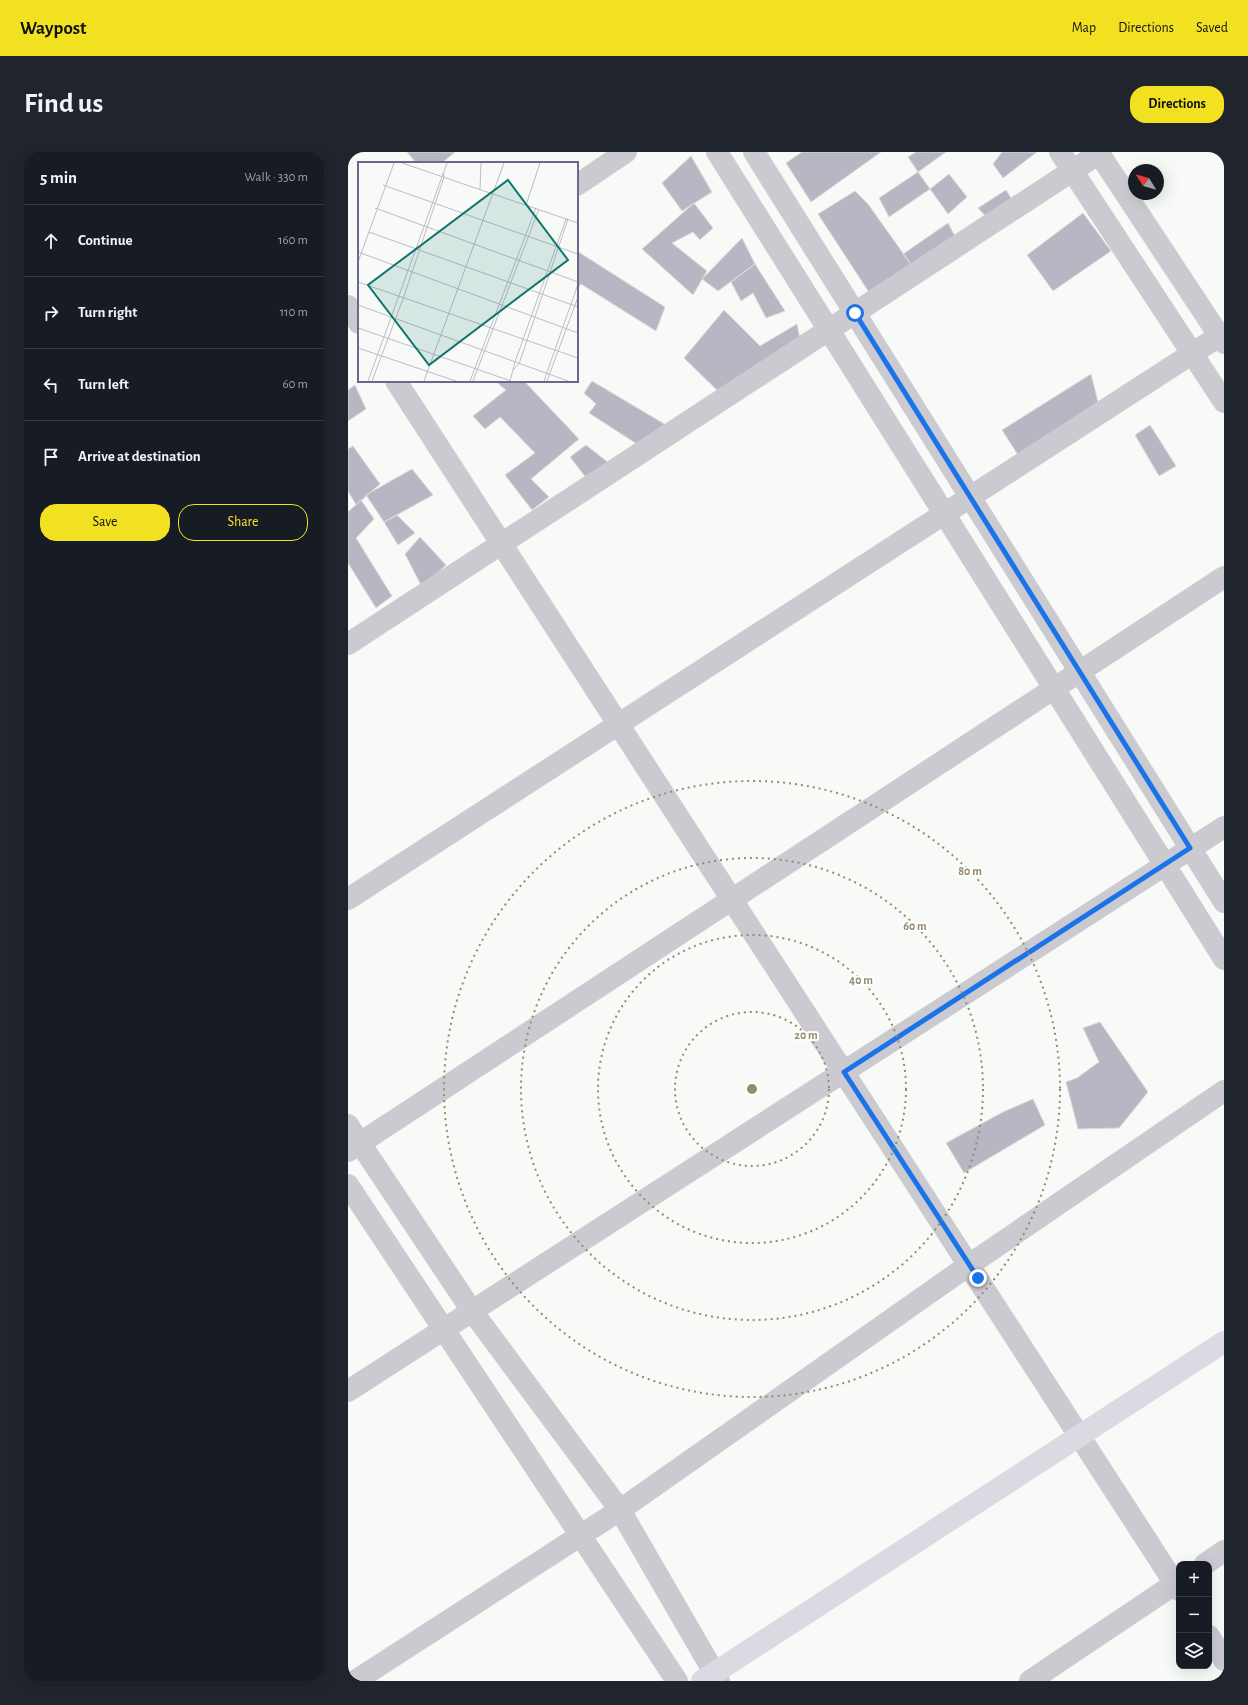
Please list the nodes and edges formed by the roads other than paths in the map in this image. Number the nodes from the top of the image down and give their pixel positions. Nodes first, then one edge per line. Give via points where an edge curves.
1 (717, 152) edge
2 (754, 152) edge
3 (1060, 152) edge
4 (621, 153) edge
5 (1099, 153) edge
6 (1072, 171) junction
7 (578, 184) edge
8 (348, 306) edge
9 (855, 313) junction
10 (358, 321) edge
11 (829, 330) junction
12 (358, 331) edge
13 (1222, 337) edge
14 (348, 338) edge
15 (1192, 354) junction
16 (397, 382) edge
17 (1224, 402) edge
18 (970, 497) junction
19 (944, 514) junction
20 (502, 544) junction
21 (1224, 576) edge
22 (348, 644) edge
23 (1079, 671) junction
24 (1054, 688) junction
25 (619, 724) junction
26 (1224, 827) edge
27 (1190, 848) junction
28 (1165, 865) junction
29 (348, 899) edge
30 (732, 899) junction
31 (1224, 902) edge
32 (1224, 959) edge
33 (844, 1072) junction
34 (1224, 1091) edge
35 (352, 1140) edge
36 (348, 1185) edge
37 (969, 1265) junction
38 (472, 1311) junction
39 (444, 1329) junction
40 (1224, 1342) edge
41 (348, 1391) edge
42 (1080, 1436) junction
43 (620, 1510) junction
44 (581, 1534) junction
45 (1224, 1551) edge
46 (1209, 1561) edge
47 (1176, 1582) edge
48 (1176, 1586) edge
49 (1212, 1641) edge
50 (1224, 1660) edge
51 (712, 1678) edge
52 (355, 1681) edge
53 (677, 1681) edge
54 (1030, 1681) edge

1 - 11 street
2 - 9 street
3 - 6 street
4 - 7 street
5 - 6 street
5 - 13 street
6 - 9 street
6 - 15 street
8 - 10 street
9 - 11 street
9 - 18 street
11 - 19 street
11 - 20 street
12 - 14 street
13 - 15 street
15 - 17 street
15 - 18 street
16 - 20 street
18 - 19 street
18 - 23 street
19 - 24 street
19 - 25 street
20 - 22 street
20 - 25 street
21 - 23 street
23 - 24 street
23 - 27 street
24 - 28 street
24 - 30 street
25 - 29 street
25 - 30 street
26 - 27 street
27 - 28 street
27 - 31 street
28 - 32 street
28 - 33 street
30 - 33 street
30 - 35 street
33 - 37 street
33 - 38 street
34 - 37 street
35 - 38 street
36 - 39 street
37 - 42 street
37 - 43 street
38 - 39 street
38 - 43 street
39 - 41 street
39 - 44 street
40 - 42 street
42 - 47 street
42 - 51 street
43 - 44 street
43 - 51 street
44 - 52 street
44 - 53 street
45 - 46 street
48 - 54 street
49 - 50 street

